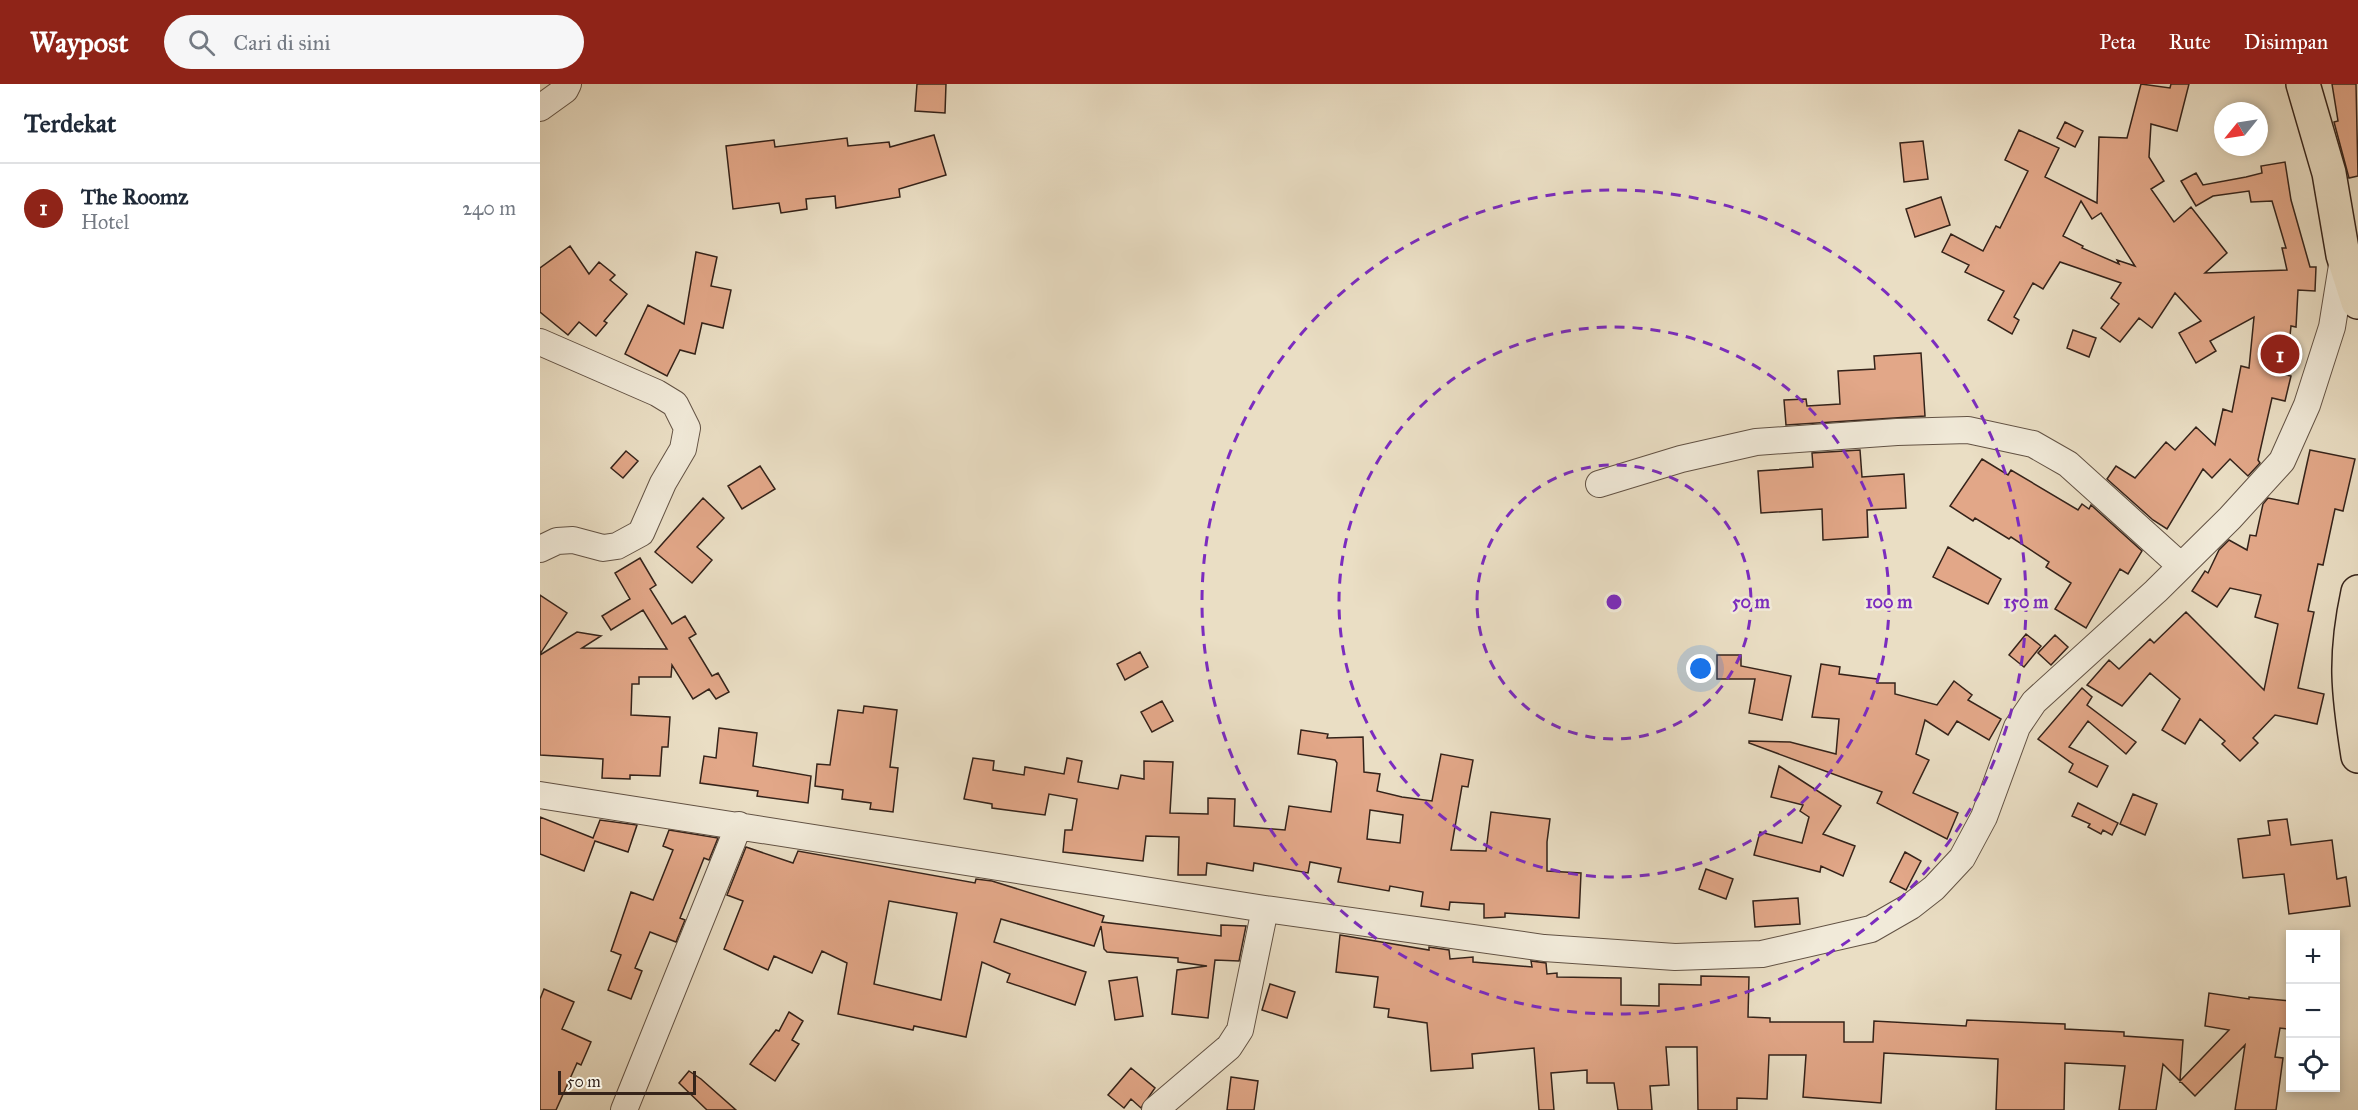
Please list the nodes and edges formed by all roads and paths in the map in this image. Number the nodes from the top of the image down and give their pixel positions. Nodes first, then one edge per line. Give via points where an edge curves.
1 (568, 84) edge
2 (2303, 84) edge
3 (540, 108) edge
4 (2343, 255) junction
5 (2358, 302) edge
6 (540, 342) edge
7 (1599, 484) dead end
8 (540, 549) edge
9 (2181, 566) junction
10 (2358, 592) edge
11 (2358, 756) edge
12 (540, 795) edge
13 (739, 825) junction
14 (1266, 909) junction
15 (624, 1110) edge
16 (1155, 1110) edge

1 - 3 street
2 - 4 highway via 2329,173
4 - 5 highway
4 - 9 street via 2332,327 2307,405 2282,461
6 - 8 street via 657,393 675,404 687,428 683,449 641,533 617,546 603,548 573,540
7 - 9 street via 1756,442 1968,430 2033,444 2068,464
9 - 14 street via 2024,713 1984,817 1962,858 1911,906 1871,928 1762,954 1675,957 1544,948
10 - 11 highway via 2346,667
12 - 13 street
13 - 14 street
13 - 15 street
14 - 16 street via 1240,1030 1229,1047

